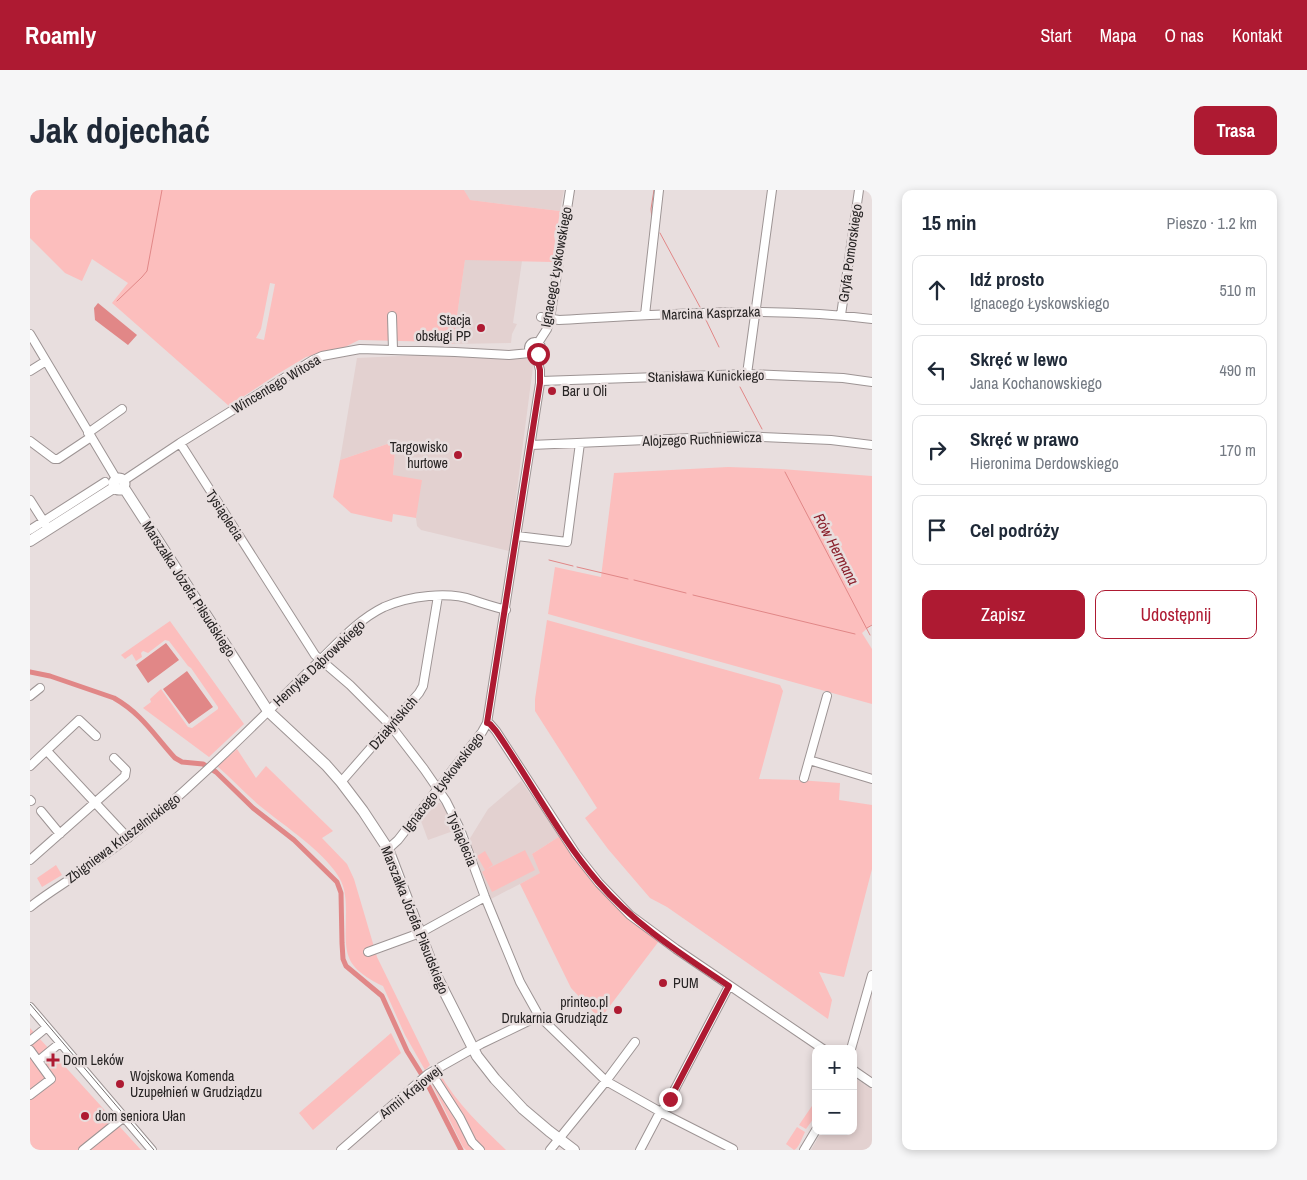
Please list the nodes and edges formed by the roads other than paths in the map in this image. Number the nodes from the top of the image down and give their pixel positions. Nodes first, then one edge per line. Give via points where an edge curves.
1 (570, 190) edge
2 (659, 190) edge
3 (772, 190) edge
4 (859, 190) edge
5 (756, 311) junction
6 (645, 315) junction
7 (841, 315) junction
8 (392, 316) dead end
9 (541, 317) dead end
10 (550, 319) junction
11 (872, 319) edge
12 (30, 334) edge
13 (413, 341) dead end
14 (440, 342) dead end
15 (538, 343) junction
16 (391, 350) junction
17 (413, 350) junction
18 (440, 351) junction
19 (532, 351) junction
20 (500, 354) junction
21 (390, 360) dead end
22 (46, 361) junction
23 (30, 371) edge
24 (747, 374) junction
25 (540, 381) junction
26 (872, 382) edge
27 (122, 409) dead end
28 (90, 435) junction
29 (30, 441) edge
30 (180, 443) junction
31 (580, 443) junction
32 (872, 444) edge
33 (531, 445) junction
34 (105, 482) dead end
35 (120, 484) junction
36 (30, 500) edge
37 (46, 525) junction
38 (30, 530) edge
39 (517, 536) junction
40 (30, 541) edge
41 (438, 596) junction
42 (506, 608) junction
43 (320, 660) junction
44 (40, 688) dead end
45 (30, 696) edge
46 (827, 696) dead end
47 (268, 711) junction
48 (487, 723) junction
49 (390, 726) junction
50 (96, 736) dead end
51 (47, 751) junction
52 (114, 758) dead end
53 (809, 760) junction
54 (213, 765) joint
55 (30, 766) edge
56 (804, 778) dead end
57 (872, 778) edge
58 (341, 782) junction
59 (438, 790) junction
60 (95, 803) junction
61 (41, 811) dead end
62 (60, 834) junction
63 (128, 838) junction
64 (388, 849) junction
65 (30, 860) edge
66 (485, 897) junction
67 (30, 907) edge
68 (420, 933) junction
69 (368, 952) dead end
70 (872, 975) edge
71 (729, 986) junction
72 (30, 1007) edge
73 (539, 1016) junction
74 (47, 1027) junction
75 (30, 1042) edge
76 (635, 1042) dead end
77 (60, 1043) junction
78 (817, 1045) edge
79 (853, 1045) edge
80 (472, 1049) junction
81 (30, 1050) edge
82 (38, 1061) junction
83 (857, 1073) edge
84 (428, 1076) junction
85 (606, 1081) junction
86 (872, 1083) edge
87 (30, 1095) edge
88 (660, 1112) junction
89 (124, 1117) junction
90 (813, 1135) edge
91 (559, 1139) junction
92 (733, 1149) edge
93 (83, 1150) edge
94 (152, 1150) edge
95 (341, 1150) edge
96 (480, 1150) edge
97 (550, 1150) edge
98 (574, 1150) edge
99 (640, 1150) edge
100 (804, 1150) edge

1 - 10 street, Ignacego Łyskowskiego
2 - 6 street
3 - 5 street
4 - 7 street, Gryfa Pomorskiego
5 - 6 street, Marcina Kasprzaka
5 - 7 street, Marcina Kasprzaka
5 - 24 street
6 - 10 street, Marcina Kasprzaka
7 - 11 street, Marcina Kasprzaka
8 - 16 street
9 - 10 street, Marcina Kasprzaka
10 - 15 street, Ignacego Łyskowskiego
12 - 22 street, Marszałka Józefa Piłsudskiego
13 - 17 street
14 - 18 street
15 - 19 street via 534,342
15 - 19 street, Ignacego Łyskowskiego via 541,350
16 - 17 street, Wincentego Witosa
16 - 21 street
16 - 30 street, Wincentego Witosa via 360,349 317,358
17 - 18 street, Wincentego Witosa
18 - 20 street, Wincentego Witosa
19 - 20 street, Wincentego Witosa
19 - 20 street, Wincentego Witosa via 520,349
19 - 25 street, Ignacego Łyskowskiego via 540,370
22 - 23 street
22 - 28 street, Marszałka Józefa Piłsudskiego
24 - 25 street, Stanisława Kunickiego
24 - 26 street, Stanisława Kunickiego
25 - 33 street, Ignacego Łyskowskiego
27 - 28 street
28 - 29 street via 58,459
28 - 35 street, Marszałka Józefa Piłsudskiego
30 - 35 street, Wincentego Witosa
30 - 43 street, Tysiąclecia
31 - 32 street, Alojzego Ruchniewicza via 738,436
31 - 33 street, Alojzego Ruchniewicza
31 - 39 street via 567,542
33 - 39 street, Ignacego Łyskowskiego
34 - 37 street
35 - 37 main road
35 - 47 main road, Marszałka Józefa Piłsudskiego
36 - 37 street
37 - 38 street
37 - 40 main road
39 - 42 street, Ignacego Łyskowskiego
41 - 42 street, Henryka Dąbrowskiego
41 - 43 street, Henryka Dąbrowskiego via 412,598 385,607 360,623
41 - 49 street, Działyńskich via 423,686
42 - 48 street, Ignacego Łyskowskiego
43 - 47 street, Henryka Dąbrowskiego
43 - 49 street, Tysiąclecia
44 - 45 street
46 - 53 street
47 - 54 street, Henryka Dąbrowskiego
47 - 58 main road, Marszałka Józefa Piłsudskiego
48 - 59 street, Ignacego Łyskowskiego
48 - 71 street via 496,731 576,854 598,882 673,952
49 - 58 street, Działyńskich
49 - 59 street, Tysiąclecia
50 - 51 street via 79,720
51 - 55 street
51 - 60 street
52 - 60 street via 126,770 125,776
53 - 56 street
53 - 57 street
54 - 63 street, Zbigniewa Kruszelnickiego
58 - 64 main road, Marszałka Józefa Piłsudskiego
59 - 64 street, Ignacego Łyskowskiego
59 - 66 street, Tysiąclecia via 458,824
60 - 62 street
60 - 63 street
61 - 62 street
62 - 65 street
63 - 67 street, Zbigniewa Kruszelnickiego
64 - 68 main road, Marszałka Józefa Piłsudskiego
66 - 68 street
66 - 73 street, Tysiąclecia via 520,982
68 - 69 street
68 - 80 main road, Marszałka Józefa Piłsudskiego via 439,984
70 - 79 street
71 - 78 street
71 - 88 street
72 - 74 street
73 - 80 street, Armii Krajowej
73 - 85 street, Tysiąclecia
74 - 75 street
74 - 77 street
76 - 85 street
77 - 82 street
77 - 89 street
80 - 84 street, Armii Krajowej
80 - 91 main road, Marszałka Józefa Piłsudskiego via 514,1099
81 - 82 street
82 - 87 street via 50,1079
83 - 86 street
84 - 95 street, Armii Krajowej
84 - 96 street
85 - 88 street, Tysiąclecia
85 - 91 street
88 - 92 street, Tysiąclecia
88 - 99 street
89 - 93 street
89 - 94 street
90 - 100 street
91 - 97 street
91 - 98 main road, Marszałka Józefa Piłsudskiego

